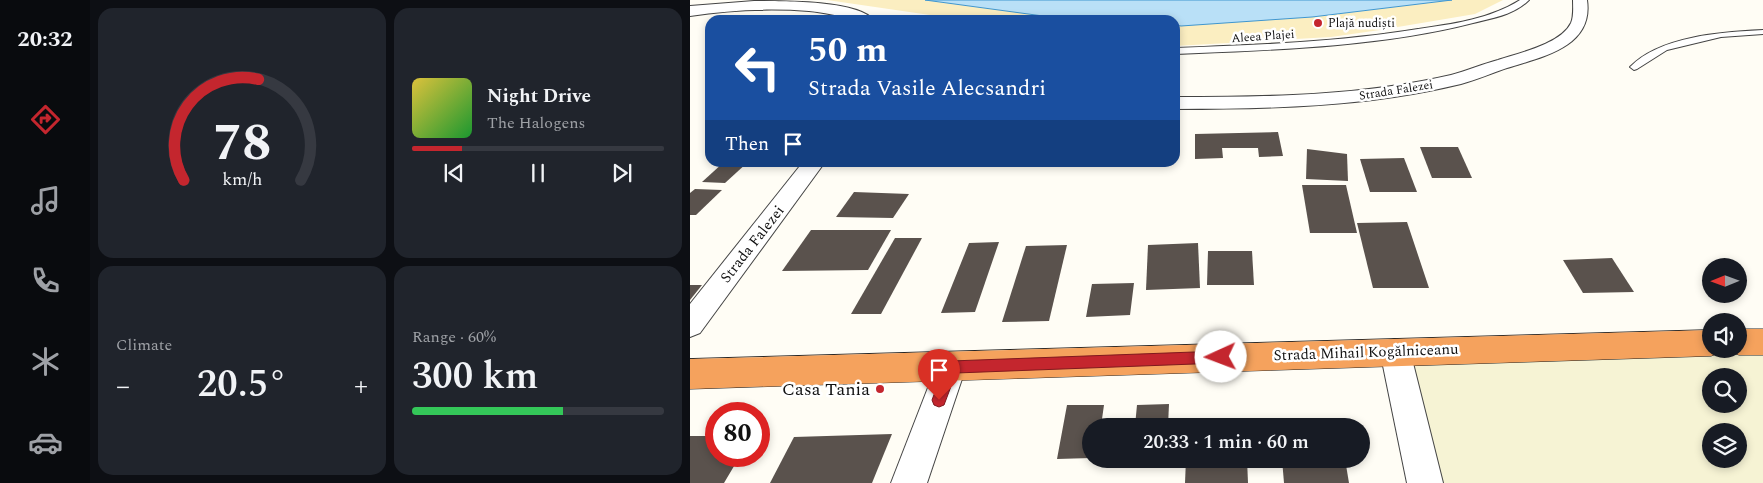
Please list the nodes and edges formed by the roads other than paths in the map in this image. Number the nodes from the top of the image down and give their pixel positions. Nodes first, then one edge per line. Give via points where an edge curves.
1 (1526, 0) edge
2 (1580, 0) edge
3 (690, 11) edge
4 (856, 15) edge
5 (1763, 32) edge
6 (1180, 51) edge
7 (1634, 67) dead end
8 (1180, 104) edge
9 (811, 167) edge
10 (690, 325) edge
11 (1747, 342) edge
12 (1763, 342) edge
13 (1702, 343) edge
14 (1395, 351) junction
15 (951, 367) junction
16 (690, 374) edge
17 (909, 483) edge
18 (1425, 483) edge

1 - 6 lane, Aleea Plajei via 1506,12 1447,27 1377,38
2 - 8 street, Strada Falezei via 1578,25 1565,38 1542,50 1459,78 1393,92 1317,100
3 - 4 street via 733,4 806,2 840,6
5 - 7 lane via 1721,35 1664,48
9 - 10 street, Strada Falezei
11 - 12 highway
13 - 14 highway, Strada Mihail Kogălniceanu
14 - 15 highway, Strada Mihail Kogălniceanu
14 - 18 street
15 - 16 highway, Strada Mihail Kogălniceanu
15 - 17 street

